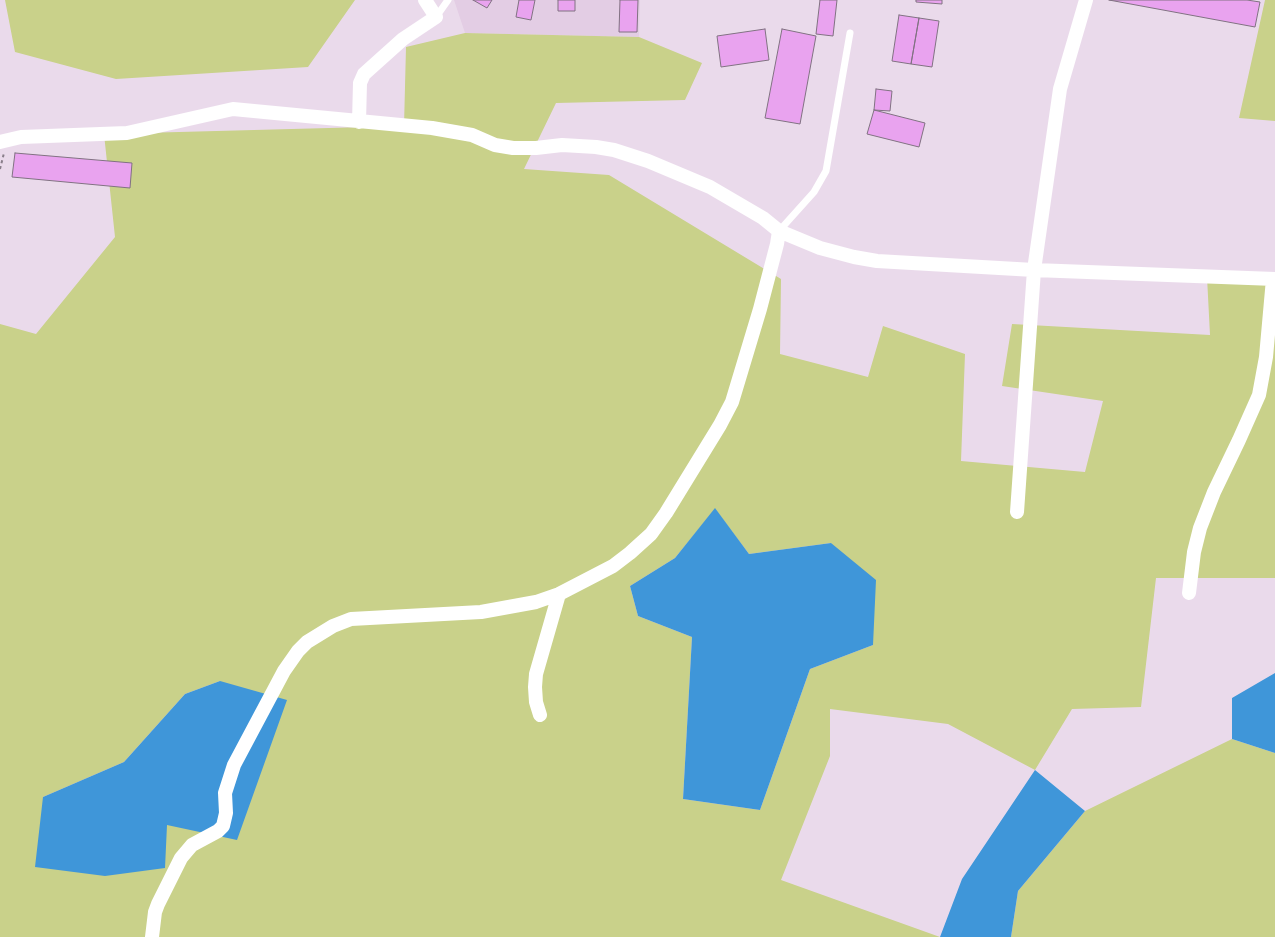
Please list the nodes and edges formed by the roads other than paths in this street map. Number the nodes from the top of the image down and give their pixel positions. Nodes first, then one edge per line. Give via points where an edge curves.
1 (425, 0) edge
2 (448, 0) edge
3 (1086, 0) edge
4 (436, 17) junction
5 (850, 33) dead end
6 (359, 122) junction
7 (0, 142) edge
8 (780, 231) junction
9 (1034, 270) junction
10 (1274, 279) edge
11 (1017, 512) dead end
12 (1189, 593) dead end
13 (559, 594) junction
14 (540, 715) dead end
15 (152, 937) edge

1 - 4 street
2 - 4 lane
3 - 9 street via 1060,89
4 - 6 street via 403,39 364,74 360,83
5 - 8 lane via 826,171 814,192
6 - 7 street via 233,109 126,133 21,137
6 - 8 street via 432,128 472,135 495,145 513,148 562,145 614,150 710,187
8 - 9 street via 820,248 854,257
8 - 13 street via 732,402 720,426 666,513 650,534 613,566
9 - 10 street
9 - 11 street
10 - 12 street via 1266,357 1259,395 1200,528
13 - 14 street via 536,674 536,702
13 - 15 street via 536,602 481,612 351,619 333,626 307,642 284,671 234,765 225,794 226,813 223,826 192,845 182,858 158,904

